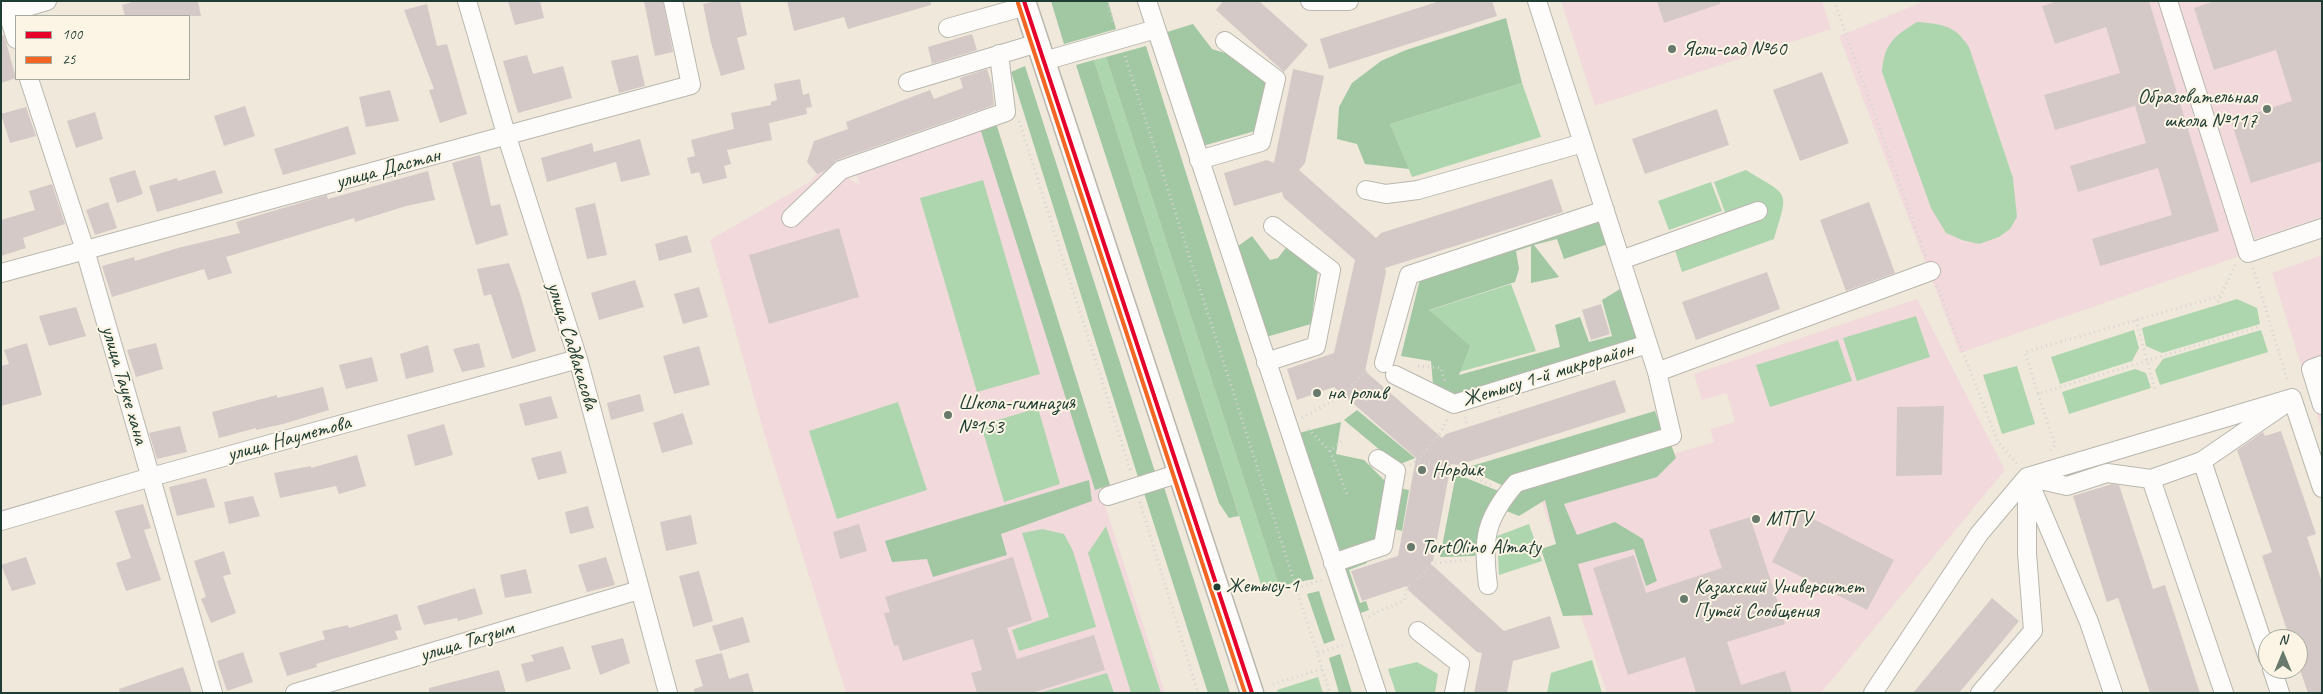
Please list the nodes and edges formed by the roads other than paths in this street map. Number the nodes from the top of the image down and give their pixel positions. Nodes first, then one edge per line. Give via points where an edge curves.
1 (47, 1) edge
2 (467, 1) edge
3 (673, 1) edge
4 (1147, 1) edge
5 (1310, 1) edge
6 (1349, 1) edge
7 (1537, 1) edge
8 (2168, 1) edge
9 (1025, 4) edge
10 (4, 10) edge
11 (948, 28) dead end
12 (1156, 29) junction
13 (15, 37) edge
14 (1225, 41) dead end
15 (1041, 52) junction
16 (999, 54) junction
17 (29, 80) edge
18 (908, 82) dead end
19 (507, 136) junction
20 (1583, 143) junction
21 (1199, 160) junction
22 (1366, 190) dead end
23 (1605, 210) junction
24 (1758, 211) dead end
25 (791, 218) dead end
26 (1273, 226) dead end
27 (2322, 228) edge
28 (85, 250) junction
29 (1621, 260) junction
30 (1931, 271) road end
31 (1, 273) edge
32 (1648, 344) junction
33 (578, 359) junction
34 (1266, 362) junction
35 (2322, 365) edge
36 (1658, 372) junction
37 (2292, 398) junction
38 (2322, 404) edge
39 (1378, 458) dead end
40 (2202, 461) junction
41 (1180, 473) junction
42 (151, 477) junction
43 (2027, 477) junction
44 (2152, 479) junction
45 (2322, 488) edge
46 (1108, 496) dead end
47 (1, 520) edge
48 (1335, 569) junction
49 (1488, 585) dead end
50 (639, 590) junction
51 (2258, 629) edge
52 (1418, 631) dead end
53 (2275, 679) edge
54 (213, 693) edge
55 (295, 693) edge
56 (668, 693) edge
57 (1252, 693) edge
58 (1377, 693) edge
59 (1454, 693) edge
60 (1873, 693) edge
61 (1980, 693) edge
62 (2113, 693) edge
63 (2224, 693) edge
64 (2280, 693) edge

1 - 10 street
2 - 19 street, улица Садвакасова
3 - 19 street, улица Дастан via 691,85
4 - 12 street
5 - 6 street
7 - 20 street
8 - 27 street via 2249,256
9 - 11 street
9 - 15 main road
10 - 13 street
12 - 15 street via 1119,39
12 - 21 street
14 - 21 street via 1276,79 1262,142
15 - 16 street
15 - 41 main road
16 - 18 street
16 - 25 street via 1006,112 841,170
17 - 28 street, улица Тауке хана
19 - 28 street, улица Дастан
19 - 33 street, улица Садвакасова
20 - 22 street via 1418,190 1386,194
20 - 23 street
21 - 34 street
23 - 29 street
23 - 32 street, Жетысу 1-й микрорайон via 1409,275 1390,369 1454,404
24 - 29 street
26 - 34 street via 1331,270 1316,346
28 - 31 street, улица Дастан
28 - 42 street, улица Тауке хана
29 - 32 street
30 - 36 street
32 - 36 street
33 - 42 street, улица Науметова
33 - 50 street, улица Садвакасова
34 - 48 street
35 - 38 street via 2311,369
36 - 49 street via 1672,436 1516,483 1489,522 1485,547
37 - 40 street
37 - 43 street
37 - 45 street
39 - 48 street via 1396,471 1383,546
40 - 44 street
40 - 51 street
41 - 46 street
41 - 57 main road
42 - 47 street, улица Науметова
42 - 54 street, улица Тауке хана
43 - 44 street via 2067,486 2107,473
43 - 60 street via 1979,534
43 - 61 street via 2027,553 2033,631
43 - 62 street via 2090,622
44 - 63 street
48 - 58 street
50 - 55 street, улица Тагзым
50 - 56 street, улица Садвакасова
52 - 59 street via 1460,664
53 - 64 street

